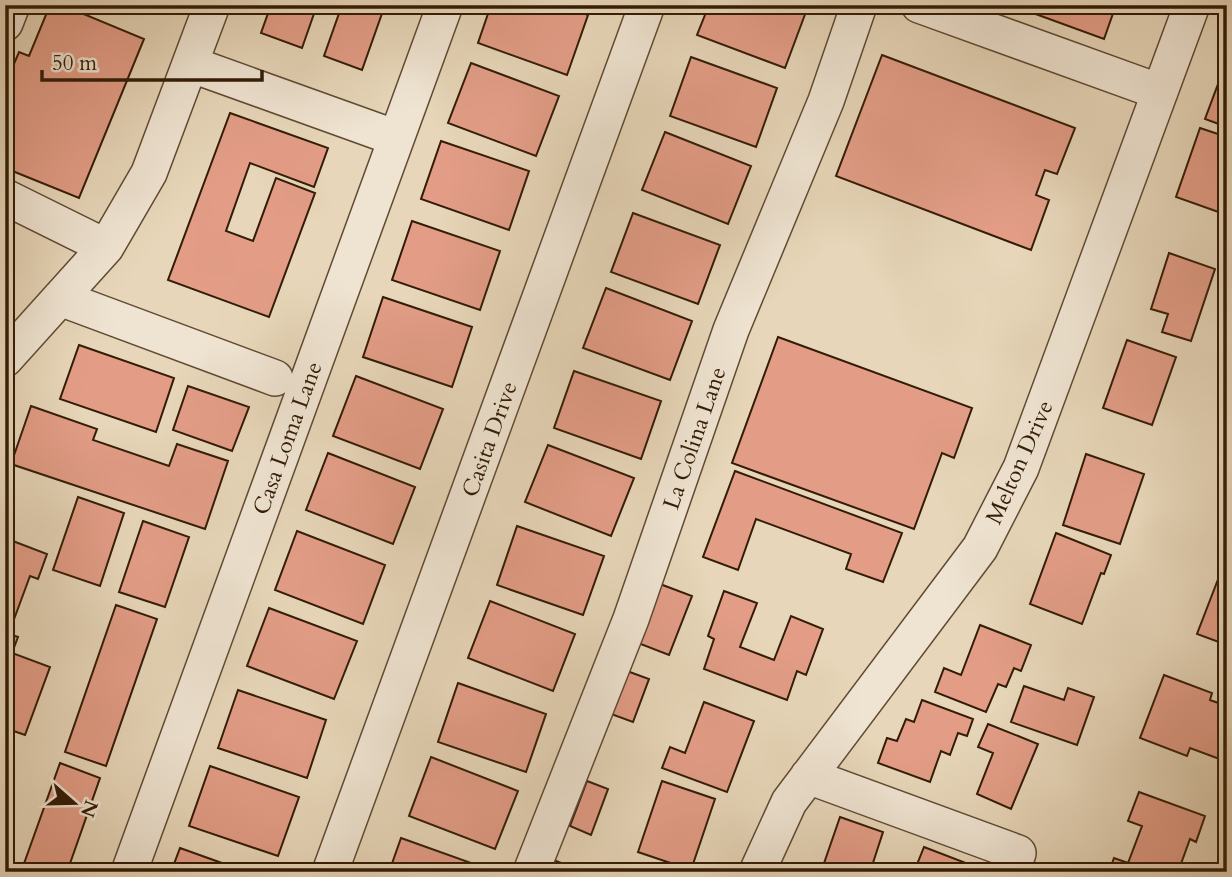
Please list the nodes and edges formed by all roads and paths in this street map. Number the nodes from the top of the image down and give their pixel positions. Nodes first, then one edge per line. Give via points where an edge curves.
1 (12, 5) edge
2 (212, 5) edge
3 (445, 5) edge
4 (647, 5) edge
5 (859, 5) edge
6 (919, 5) edge
7 (1192, 5) edge
8 (5, 23) edge
9 (190, 64) junction
10 (1160, 92) junction
11 (396, 138) junction
12 (5, 197) edge
13 (106, 247) junction
14 (60, 298) junction
15 (5, 359) edge
16 (275, 378) dead end
17 (808, 776) junction
18 (129, 872) edge
19 (330, 872) edge
20 (531, 872) edge
21 (757, 872) edge
22 (1012, 872) edge

1 - 8 street
2 - 9 street
3 - 11 street, Casa Loma Lane
4 - 19 street, Casita Drive
5 - 20 street, La Colina Lane via 826,102 731,330 631,619
6 - 10 street
7 - 10 street, Melton Drive
9 - 11 street
9 - 13 street via 149,173
10 - 17 street, Melton Drive via 1021,468 980,548
11 - 18 street, Casa Loma Lane
12 - 13 street
13 - 14 street
14 - 15 street
14 - 16 street
17 - 21 street, Melton Drive via 789,802
17 - 22 street via 1018,853

